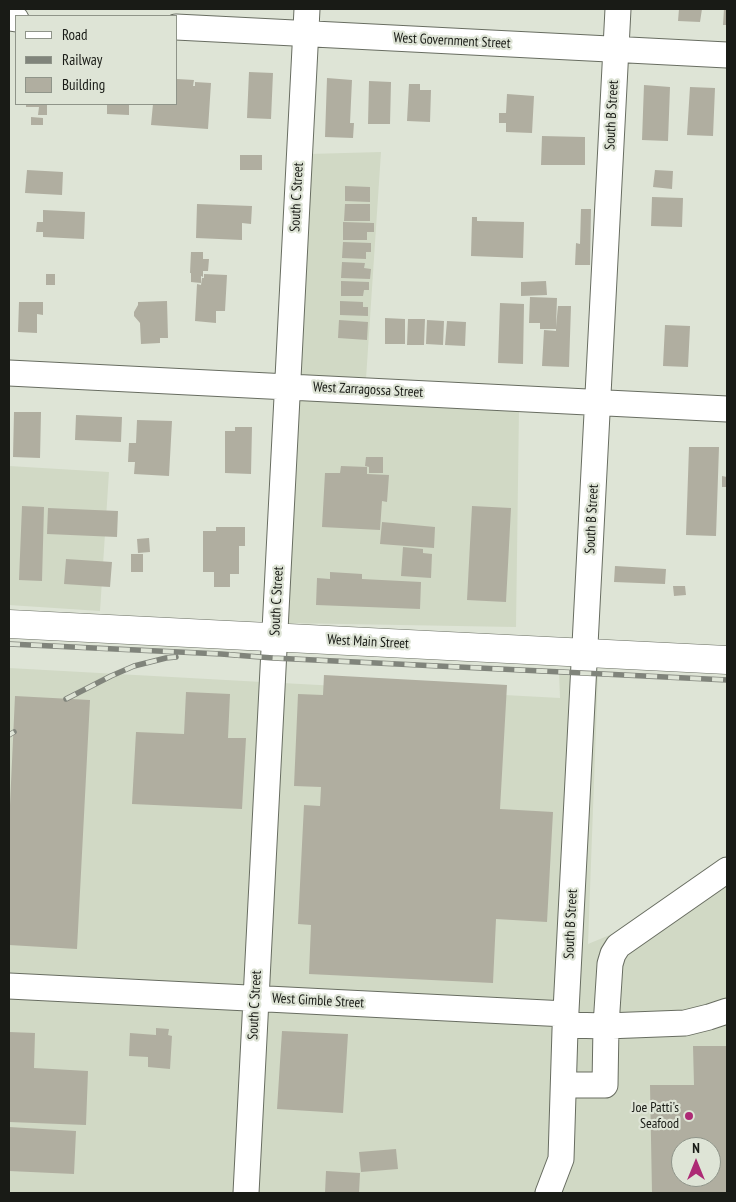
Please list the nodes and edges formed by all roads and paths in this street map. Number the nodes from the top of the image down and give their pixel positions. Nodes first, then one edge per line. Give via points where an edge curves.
1 (307, 9) edge
2 (618, 9) edge
3 (178, 27) edge
4 (306, 33) junction
5 (616, 49) junction
6 (727, 55) edge
7 (9, 373) edge
8 (288, 386) junction
9 (598, 402) junction
10 (727, 409) edge
11 (9, 624) edge
12 (275, 637) junction
13 (585, 653) junction
14 (727, 660) edge
15 (727, 870) edge
16 (9, 986) edge
17 (255, 998) junction
18 (727, 1011) edge
19 (566, 1023) junction
20 (606, 1026) junction
21 (564, 1085) junction
22 (246, 1193) edge
23 (548, 1193) edge

1 - 4 street, South C Street
2 - 5 street, South B Street
3 - 4 street, West Government Street
4 - 5 street, West Government Street
4 - 8 street, South C Street
5 - 6 street, West Government Street
5 - 9 street, South B Street
7 - 8 street, West Zarragossa Street
8 - 9 street, West Zarragossa Street
8 - 12 street, South C Street
9 - 10 street, West Zarragossa Street
9 - 13 street, South B Street
11 - 12 main road, West Main Street
12 - 13 main road, West Main Street
12 - 17 street, South C Street
13 - 14 main road, West Main Street
13 - 19 street, South B Street
15 - 20 street via 618,946 610,964
16 - 17 street, West Gimble Street
17 - 19 street, West Gimble Street
17 - 22 street, South C Street
18 - 20 street, West Gimble Street via 685,1023
19 - 20 street, West Gimble Street
19 - 21 street, South B Street
20 - 21 street via 605,1086
21 - 23 street, South B Street via 561,1159

